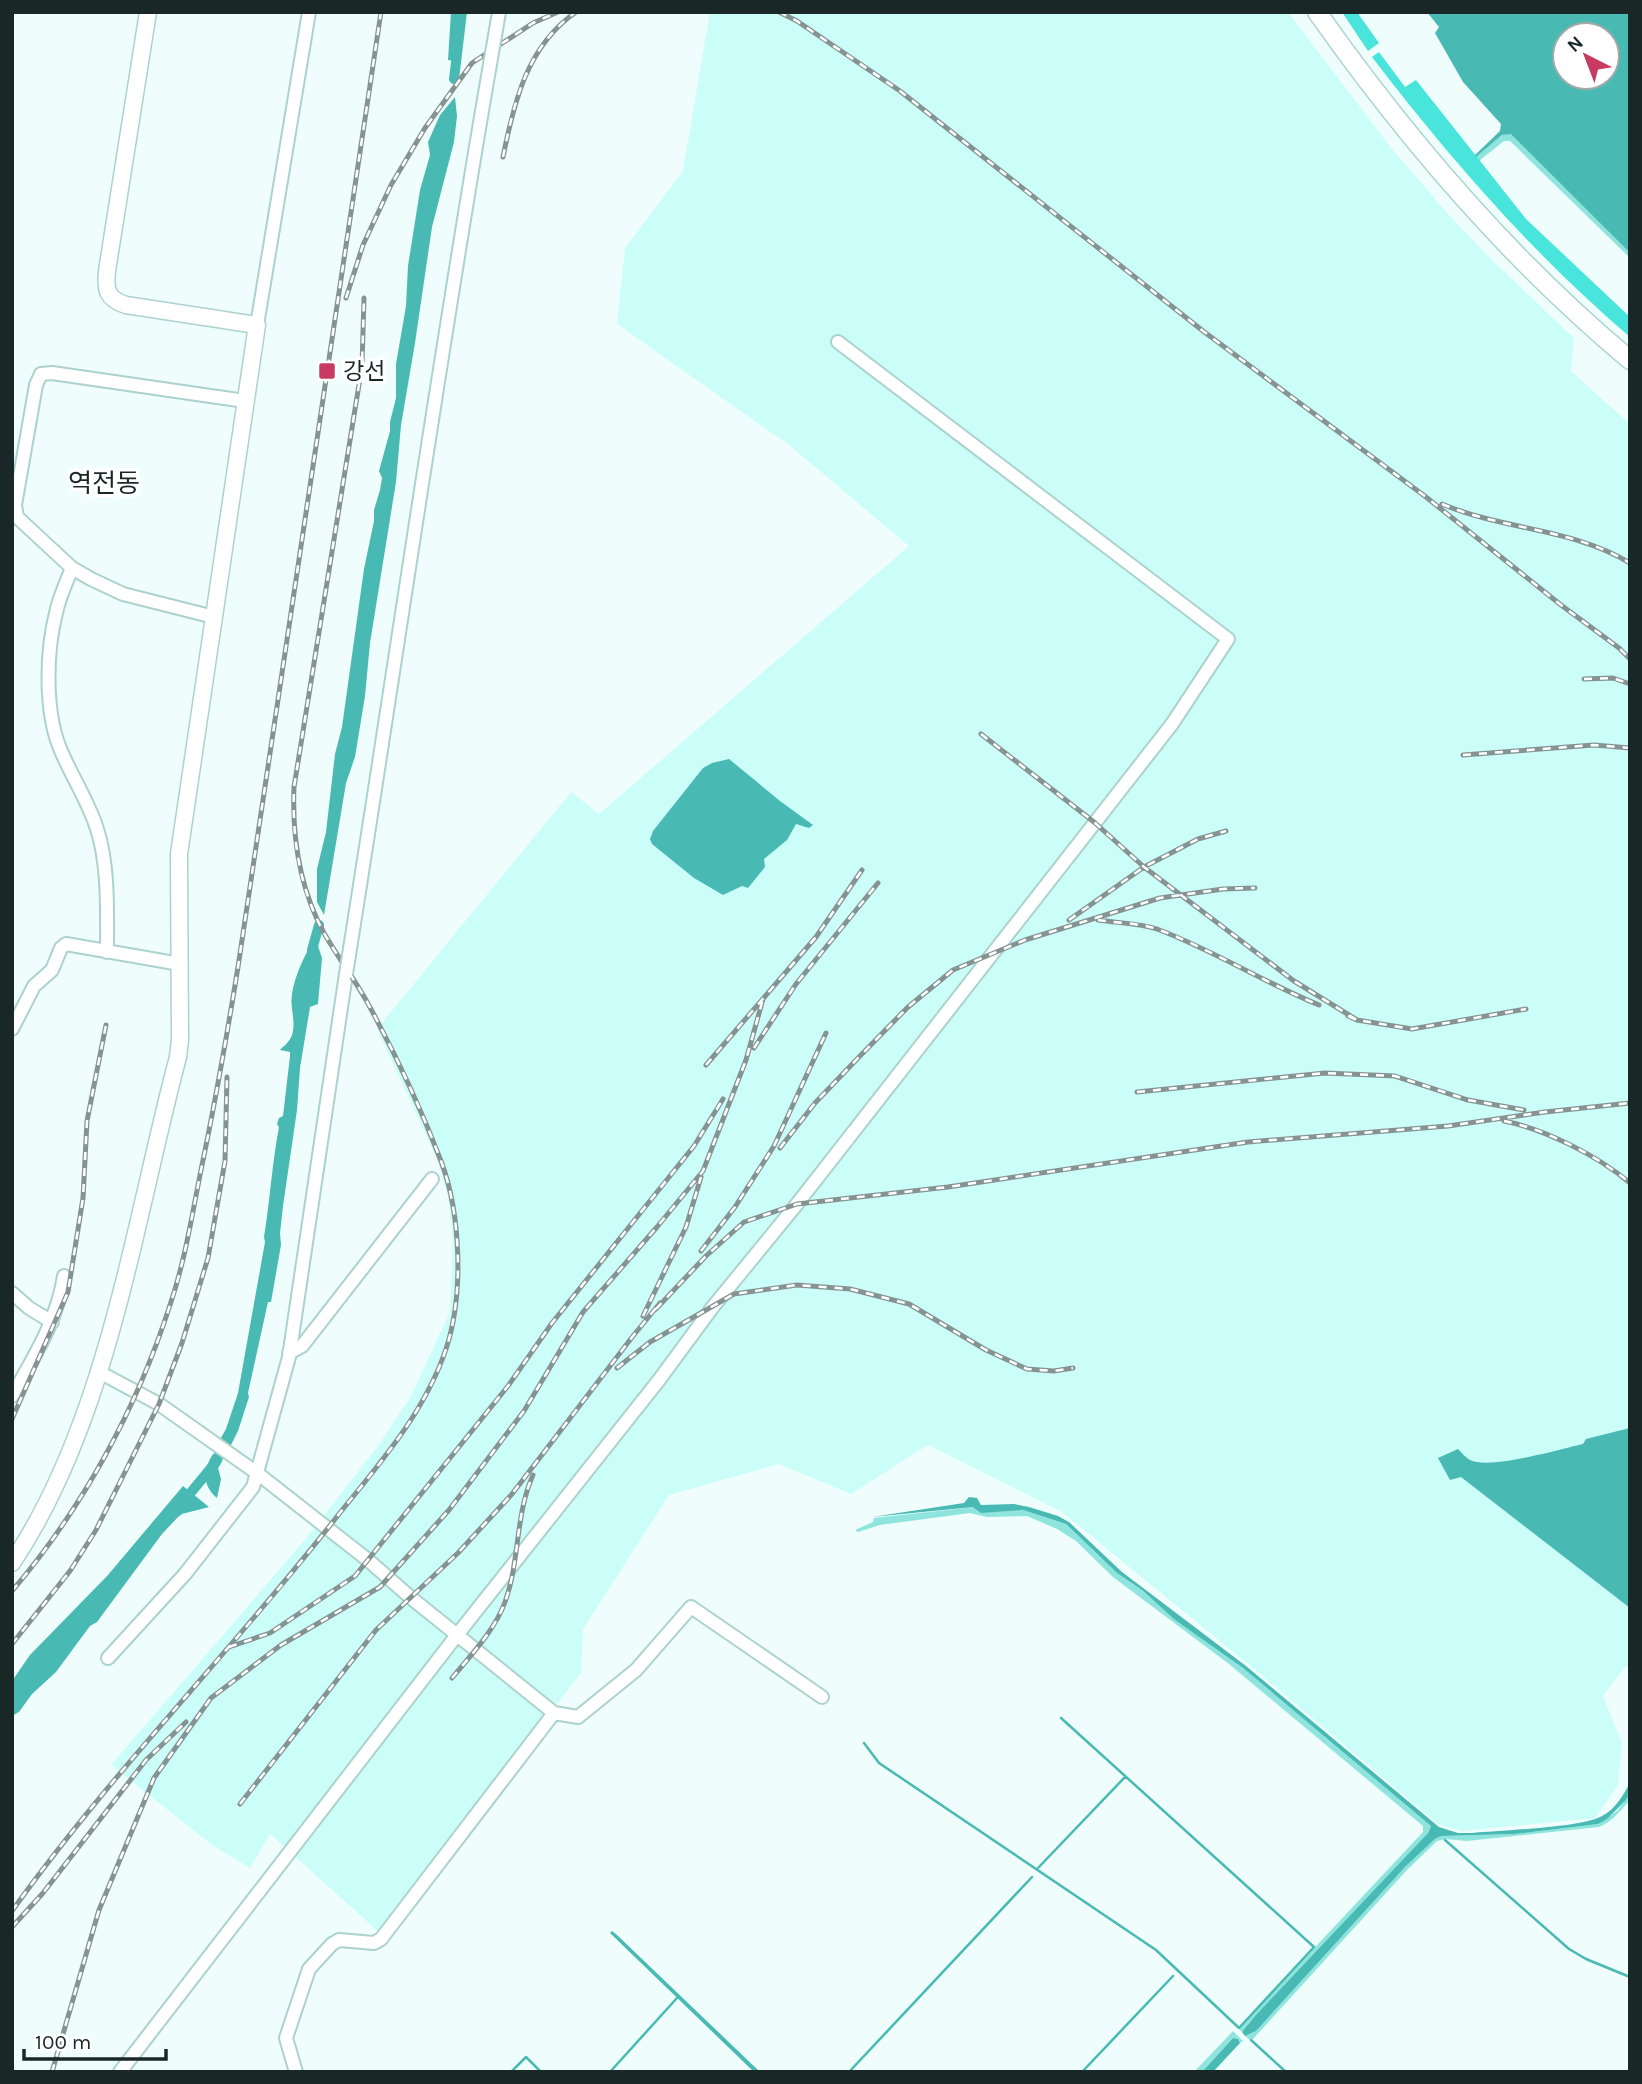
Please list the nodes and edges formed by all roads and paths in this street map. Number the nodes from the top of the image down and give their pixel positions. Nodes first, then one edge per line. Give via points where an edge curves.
1 (148, 12) edge
2 (309, 12) edge
3 (499, 12) edge
4 (1318, 12) edge
5 (257, 324) junction
6 (838, 342) dead end
7 (1630, 360) edge
8 (245, 401) junction
9 (72, 568) junction
10 (214, 617) junction
11 (107, 952) junction
12 (180, 964) junction
13 (12, 1029) edge
14 (432, 1178) dead end
15 (64, 1276) dead end
16 (12, 1293) edge
17 (52, 1322) junction
18 (289, 1353) junction
19 (99, 1372) junction
20 (12, 1396) edge
21 (257, 1473) junction
22 (12, 1563) edge
23 (457, 1635) junction
24 (108, 1658) dead end
25 (822, 1697) dead end
26 (554, 1713) junction
27 (120, 2072) edge
28 (296, 2072) edge

1 - 5 main road via 106,289 110,297 126,305
2 - 5 street
3 - 18 street, bridge via 430,424
4 - 7 highway via 1371,87 1456,191 1535,275
5 - 8 main road
6 - 23 street via 1228,639 1172,724
8 - 9 street via 41,374 15,505 17,517
8 - 10 main road
9 - 10 street via 123,594
9 - 11 street via 55,615 50,703 60,747 94,821 103,853
10 - 12 main road via 179,854
11 - 12 street
11 - 13 street via 66,944 61,948 52,970 34,986
12 - 19 main road via 178,1057
14 - 18 street via 302,1346
15 - 17 street
16 - 17 street
17 - 20 street
18 - 21 street
19 - 21 street via 159,1404
19 - 22 main road via 48,1501
21 - 23 street
21 - 24 street via 253,1487 185,1574
23 - 26 street
23 - 27 street
25 - 26 street via 691,1607 636,1670 578,1717
26 - 28 street via 381,1939 374,1944 339,1940 309,1969 286,2038

